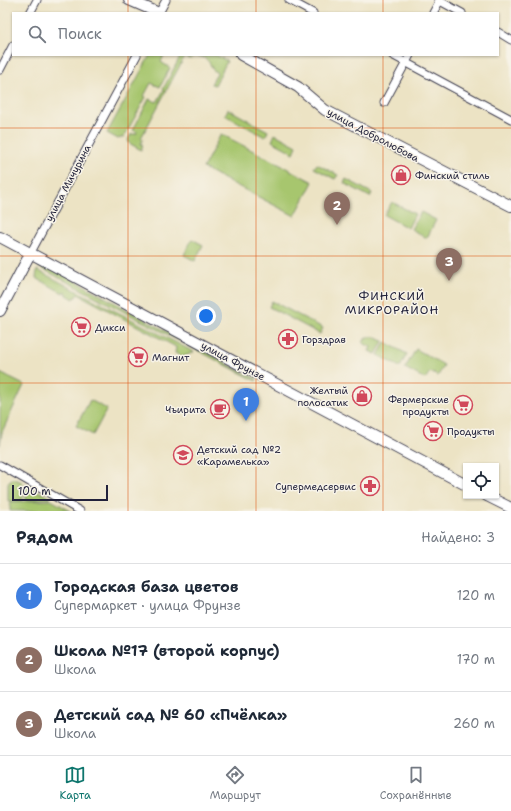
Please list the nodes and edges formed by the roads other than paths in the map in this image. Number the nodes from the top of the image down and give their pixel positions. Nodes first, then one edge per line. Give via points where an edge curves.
1 (37, 0) edge
2 (128, 0) edge
3 (166, 0) edge
4 (289, 0) edge
5 (439, 0) edge
6 (31, 12) edge
7 (157, 12) edge
8 (160, 12) edge
9 (311, 12) edge
10 (433, 12) edge
11 (460, 12) edge
12 (499, 33) edge
13 (511, 40) edge
14 (12, 47) edge
15 (136, 56) edge
16 (243, 56) edge
17 (394, 56) edge
18 (410, 56) edge
19 (406, 63) junction
20 (0, 70) edge
21 (384, 103) dead end
22 (511, 119) edge
23 (511, 206) edge
24 (0, 237) edge
25 (30, 254) junction
26 (0, 311) edge
27 (0, 465) edge
28 (463, 483) edge
29 (493, 499) edge
30 (511, 508) edge
31 (80, 511) edge

1 - 6 street
2 - 7 main road
3 - 8 street
4 - 9 street
5 - 10 street
5 - 11 street
12 - 13 street
14 - 20 street
15 - 25 street, улица Мичурина
16 - 23 main road, улица Добролюбова via 298,87 325,110
17 - 19 street
18 - 19 street
19 - 21 street
19 - 22 street
24 - 25 main road, улица Фрунзе
25 - 26 main road, улица Мичурина
25 - 28 main road, улица Фрунзе
27 - 31 street
29 - 30 main road

